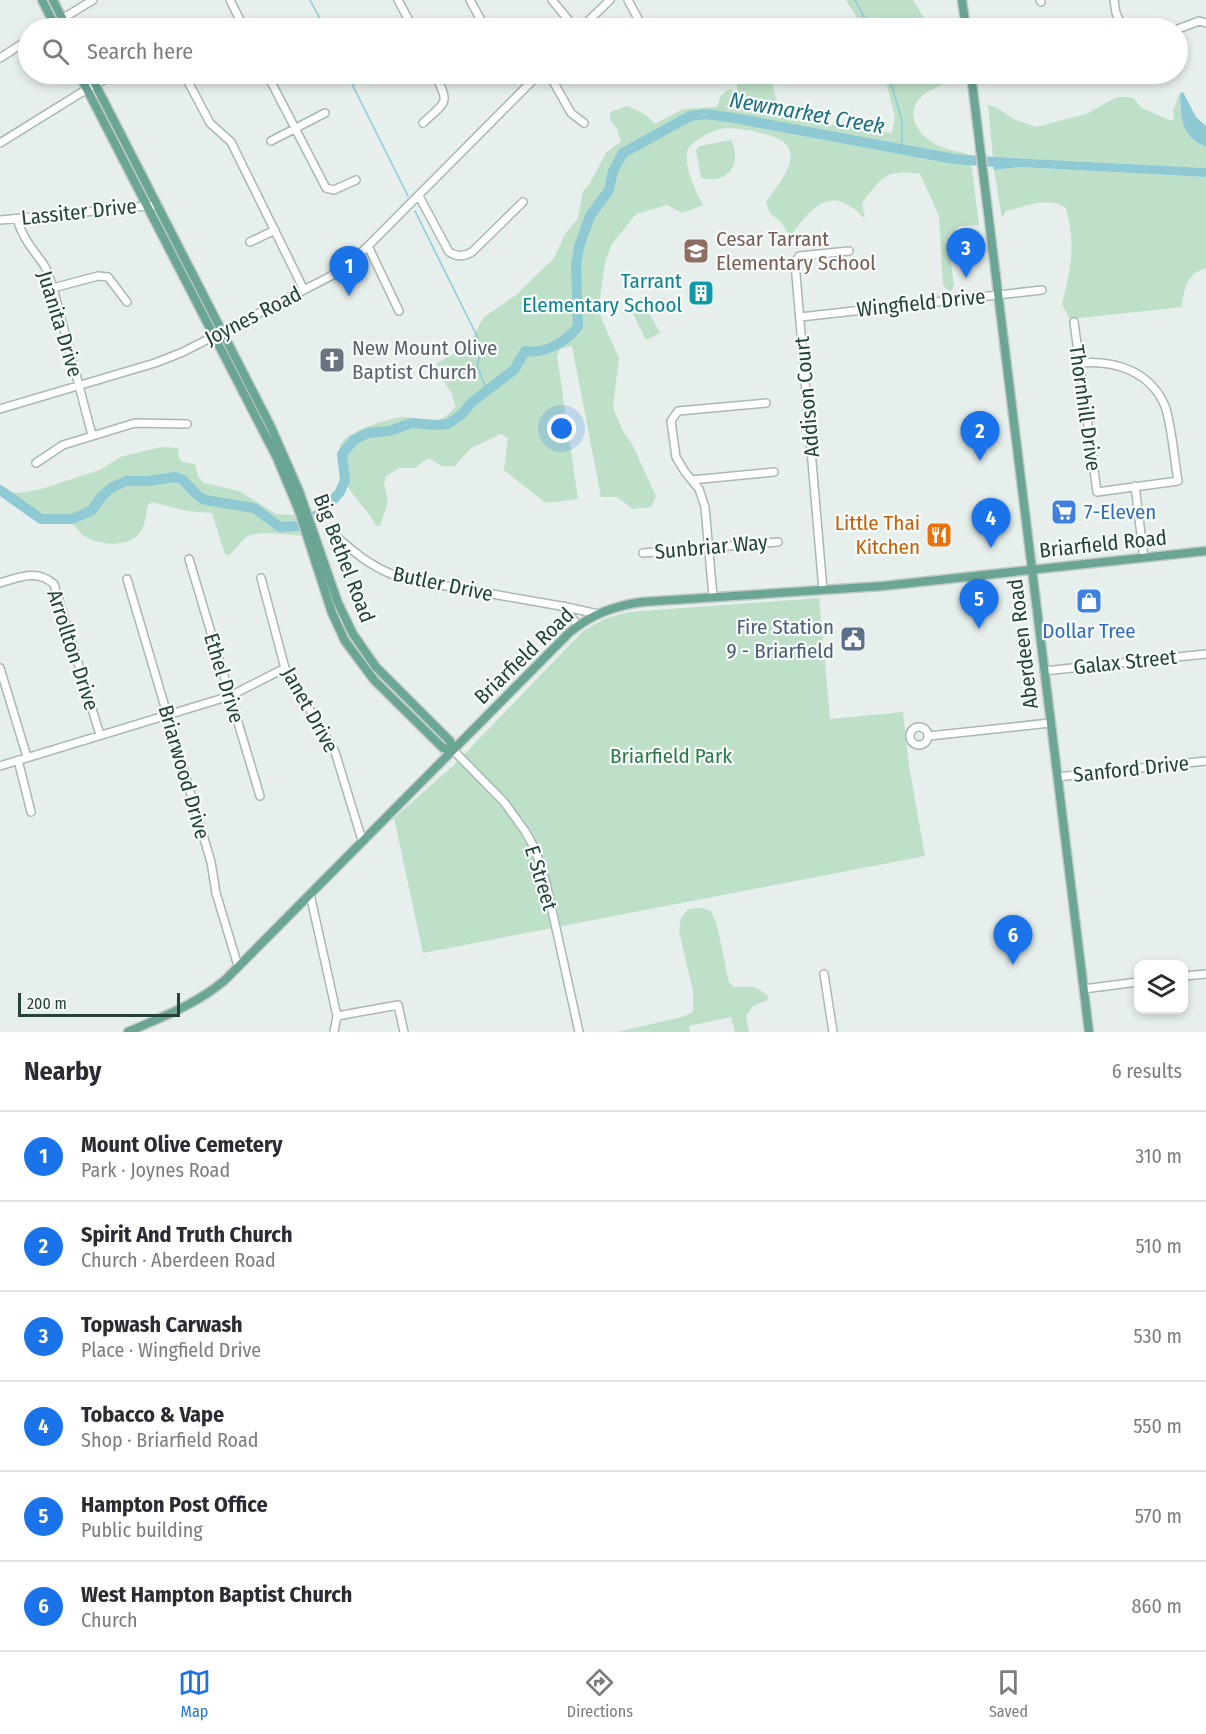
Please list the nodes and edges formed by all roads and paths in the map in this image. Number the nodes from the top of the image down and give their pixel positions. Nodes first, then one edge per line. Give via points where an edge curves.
1 (42, 0) edge
2 (53, 0) edge
3 (93, 0) edge
4 (230, 0) edge
5 (399, 0) edge
6 (470, 0) edge
7 (552, 0) edge
8 (610, 0) edge
9 (628, 0) edge
10 (962, 0) edge
11 (1114, 0) edge
12 (49, 18) edge
13 (62, 18) edge
14 (64, 18) edge
15 (239, 18) edge
16 (408, 18) edge
17 (480, 18) edge
18 (567, 18) edge
19 (591, 18) edge
20 (637, 18) edge
21 (965, 18) edge
22 (1118, 18) edge
23 (1206, 23) edge
24 (1188, 25) edge
25 (18, 46) edge
26 (0, 58) edge
27 (84, 84) edge
28 (95, 84) joint
29 (189, 84) edge
30 (272, 84) edge
31 (440, 84) edge
32 (528, 84) edge
33 (555, 84) edge
34 (972, 84) edge
35 (87, 89) junction
36 (325, 112) dead end
37 (423, 123) dead end
38 (584, 123) dead end
39 (295, 128) junction
40 (271, 141) dead end
41 (0, 143) edge
42 (356, 180) dead end
43 (419, 196) junction
44 (523, 202) dead end
45 (158, 205) junction
46 (148, 206) junction
47 (17, 219) junction
48 (0, 220) edge
49 (275, 230) junction
50 (250, 242) dead end
51 (368, 246) junction
52 (849, 250) dead end
53 (53, 288) junction
54 (304, 290) junction
55 (1042, 290) dead end
56 (997, 295) junction
57 (127, 302) dead end
58 (399, 311) dead end
59 (800, 317) junction
60 (1074, 322) dead end
61 (220, 334) junction
62 (1079, 363) junction
63 (78, 385) junction
64 (766, 403) dead end
65 (0, 409) edge
66 (187, 424) dead end
67 (92, 435) junction
68 (36, 463) dead end
69 (774, 472) dead end
70 (692, 480) junction
71 (1135, 486) junction
72 (336, 536) dead end
73 (778, 542) dead end
74 (710, 548) junction
75 (1206, 551) edge
76 (643, 553) dead end
77 (1144, 558) junction
78 (189, 559) dead end
79 (1032, 570) junction
80 (261, 578) dead end
81 (127, 579) dead end
82 (0, 583) edge
83 (823, 590) junction
84 (713, 597) junction
85 (561, 606) junction
86 (598, 614) junction
87 (578, 626) junction
88 (1206, 654) edge
89 (0, 668) edge
90 (285, 668) junction
91 (1044, 671) junction
92 (230, 696) junction
93 (167, 715) junction
94 (1050, 723) junction
95 (100, 735) junction
96 (929, 736) dead end
97 (453, 750) junction
98 (27, 757) junction
99 (18, 760) junction
100 (1206, 761) edge
101 (0, 766) edge
102 (1057, 777) junction
103 (260, 796) dead end
104 (31, 812) dead end
105 (362, 840) junction
106 (310, 894) junction
107 (238, 966) junction
108 (824, 974) dead end
109 (1206, 974) edge
110 (1188, 976) edge
111 (1134, 983) edge
112 (1083, 989) junction
113 (337, 1016) junction
114 (128, 1032) edge
115 (334, 1032) edge
116 (404, 1032) edge
117 (579, 1032) edge
118 (833, 1032) edge
119 (1089, 1032) edge

1 - 12 main road
2 - 13 main road
3 - 14 street
4 - 15 street
5 - 16 street
6 - 17 street
7 - 18 street
8 - 19 street
9 - 20 street
10 - 21 main road
11 - 22 street
23 - 24 street
25 - 26 street
27 - 35 main road, Big Bethel Road
28 - 35 street
28 - 45 main road, Big Bethel Road
29 - 49 street via 210,123 231,142
30 - 39 street
31 - 37 street via 446,95 444,101
32 - 43 street, Joynes Road
33 - 38 street via 571,113
34 - 56 main road, Aberdeen Road
35 - 41 street
35 - 46 main road, Big Bethel Road
36 - 39 street
39 - 40 street
39 - 42 street via 326,188 334,190
43 - 44 street via 446,248 460,256 472,252
43 - 51 street, Joynes Road
45 - 46 street, Lassiter Drive
45 - 61 main road, Big Bethel Road
46 - 47 street, Lassiter Drive
46 - 61 main road, Big Bethel Road
47 - 48 street, Lassiter Drive
47 - 53 street, Juanita Drive via 29,247 45,266
49 - 50 street
49 - 54 street
51 - 54 street, Joynes Road via 338,272
51 - 58 street
52 - 59 street, Addison Court via 797,258
53 - 57 street via 108,277
53 - 63 street, Juanita Drive
54 - 61 street, Joynes Road
55 - 56 street, Wingfield Drive
56 - 59 street, Wingfield Drive
56 - 79 main road, Aberdeen Road
59 - 83 street, Addison Court
60 - 62 street, Thornhill Drive
61 - 63 street, Joynes Road via 155,363
61 - 97 main road, Big Bethel Road via 302,509 357,641 376,667 450,741
62 - 71 street, Thornhill Drive via 1097,492
62 - 71 street via 1108,363 1129,369 1151,384 1165,406 1178,480
63 - 65 street, Joynes Road
63 - 67 street, Juanita Drive
64 - 70 street via 675,413 671,421 674,451
66 - 67 street via 135,423
67 - 68 street via 63,445
69 - 70 street
70 - 74 street via 703,498
71 - 77 street
72 - 85 street, Butler Drive via 358,556 390,575
73 - 74 street, Sunbriar Way
74 - 76 street, Sunbriar Way
74 - 84 street
75 - 77 main road, Briarfield Road
77 - 79 main road, Briarfield Road
78 - 92 street, Ethel Drive
79 - 83 main road, Briarfield Road
79 - 91 main road, Aberdeen Road
80 - 90 street, Janet Drive
81 - 93 street, Briarwood Drive
82 - 95 street, Arrollton Drive via 35,575 54,584
83 - 84 main road, Briarfield Road
84 - 86 main road, Briarfield Road via 629,604
85 - 86 street, Butler Drive
85 - 87 street
86 - 87 main road, Briarfield Road
87 - 97 main road, Briarfield Road
88 - 91 street, Galax Street
89 - 98 street
90 - 92 street
90 - 105 street, Janet Drive via 335,752
91 - 94 main road, Aberdeen Road
92 - 93 street
92 - 103 street, Ethel Drive
93 - 95 street
93 - 107 street, Briarwood Drive
94 - 96 street
94 - 102 main road, Aberdeen Road
95 - 98 street
97 - 105 main road, Briarfield Road
97 - 117 street, E Street via 504,802 535,849
98 - 99 street
99 - 101 street
99 - 104 street
100 - 102 street, Sanford Drive
102 - 112 main road, Aberdeen Road
105 - 106 main road, Briarfield Road
106 - 107 main road, Briarfield Road
106 - 113 street
107 - 114 main road, Briarfield Road via 194,1002
108 - 118 street
109 - 110 street
111 - 112 street
112 - 119 main road, Aberdeen Road
113 - 115 street
113 - 116 street via 398,1005

